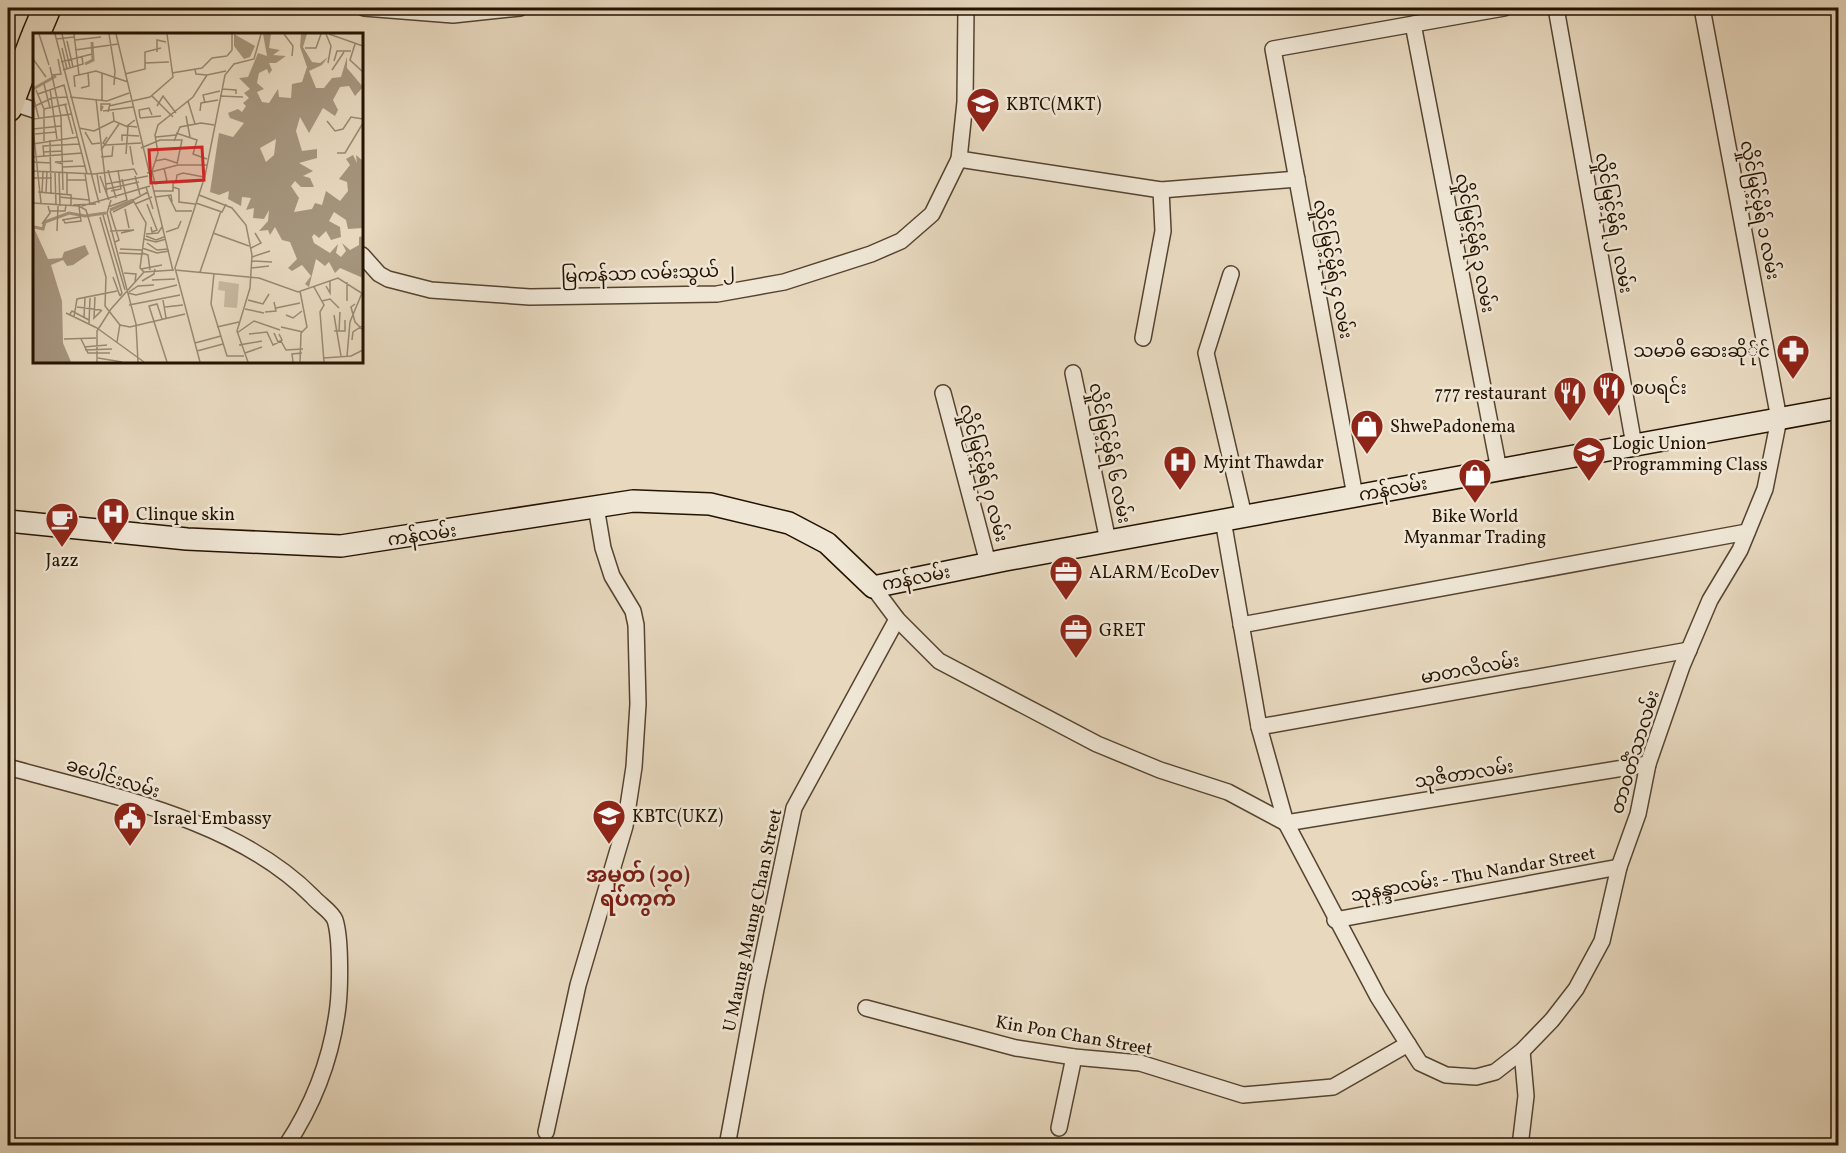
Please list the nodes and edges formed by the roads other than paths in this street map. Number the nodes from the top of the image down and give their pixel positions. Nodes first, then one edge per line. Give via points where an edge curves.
1 (47, 8) edge
2 (364, 8) edge
3 (520, 8) edge
4 (966, 8) edge
5 (1504, 8) edge
6 (1556, 8) edge
7 (1702, 8) edge
8 (1413, 24) junction
9 (36, 33) edge
10 (33, 43) edge
11 (17, 106) edge
12 (959, 159) junction
13 (1296, 179) junction
14 (1161, 190) junction
15 (363, 256) edge
16 (1231, 274) dead end
17 (1143, 338) dead end
18 (1073, 373) dead end
19 (943, 393) dead end
20 (1839, 408) edge
21 (1779, 419) junction
22 (1634, 445) junction
23 (1499, 470) junction
24 (1355, 496) junction
25 (596, 507) junction
26 (1244, 516) junction
27 (1223, 520) junction
28 (8, 521) edge
29 (1747, 532) junction
30 (1108, 541) junction
31 (988, 563) junction
32 (873, 587) junction
33 (897, 619) junction
34 (1241, 625) junction
35 (1689, 650) junction
36 (1258, 727) junction
37 (1648, 764) junction
38 (8, 767) edge
39 (1286, 823) junction
40 (1619, 867) junction
41 (1335, 920) junction
42 (866, 1008) dead end
43 (1408, 1044) junction
44 (1522, 1051) junction
45 (1074, 1057) junction
46 (1059, 1128) dead end
47 (546, 1132) dead end
48 (286, 1146) edge
49 (727, 1146) edge
50 (1520, 1146) edge

1 - 9 highway
2 - 3 street via 453,15
4 - 12 street, မြကန်သာ လမ်းသွယ် ၂ via 965,102
5 - 8 street
6 - 22 street, လှိုင်မြင့်မိုရ် ၂ လမ်း
7 - 21 street, လှိုင်မြင့်မိုရ် ၁ လမ်း
8 - 13 street, လှိုင်မြင့်မိုရ် ၄ လမ်း via 1273,49
8 - 23 street, လှိုင်မြင့်မိုရ် ၃ လမ်း
10 - 11 highway
12 - 14 street
12 - 15 street, မြကန်သာ လမ်းသွယ် ၂ via 932,214 901,241 784,282 717,294 530,297 431,290 388,279
13 - 14 street
13 - 24 street, လှိုင်မြင့်မိုရ် ၄ လမ်း
14 - 17 street via 1163,231
16 - 26 street via 1206,353
18 - 30 street, လှိုင်မြင့်မိုရ် ၆ လမ်း
19 - 31 street, လှိုင်မြင့်မိုရ် ၇ လမ်း
20 - 21 main road, ကန်လမ်း
21 - 22 main road, ကန်လမ်း
21 - 29 street, တာဝတိံသာလမ်း via 1765,489
22 - 23 main road, ကန်လမ်း
23 - 24 main road, ကန်လမ်း
24 - 26 main road, ကန်လမ်း
25 - 28 main road, ကန်လမ်း via 341,546 187,539
25 - 32 main road, ကန်လမ်း via 633,501 710,504 789,522 827,543
25 - 47 street via 612,576 633,611 636,625 638,704 634,767 626,826 578,985
26 - 27 main road, ကန်လမ်း
27 - 30 main road, ကန်လမ်း
27 - 34 street
29 - 34 street
29 - 35 street, တာဝတိံသာလမ်း via 1710,600
30 - 31 main road, ကန်လမ်း
31 - 32 main road, ကန်လမ်း
32 - 33 street
33 - 39 street via 939,661 1046,718 1160,770 1228,792
33 - 49 street, U Maung Maung Chan Street via 794,808
34 - 36 street
35 - 36 street, မာတလိလမ်း
35 - 37 street, တာဝတိံသာလမ်း
36 - 39 street
37 - 39 street, သုဇိတာလမ်း
37 - 40 street, တာဝတိံသာလမ်း via 1638,814
38 - 48 street, ခပေါင်းလမ်း via 215,830 290,874 334,919 340,988 334,1041
39 - 41 street
40 - 41 street, သုနန္ဒာလမ်း - Thu Nandar Street
40 - 44 street, တာဝတိံသာလမ်း via 1602,941 1576,989
41 - 43 street
42 - 45 street, Kin Pon Chan Street via 1016,1048
43 - 44 street, တာဝတိံသာလမ်း via 1420,1062 1446,1075 1476,1077 1495,1072
43 - 45 street, Kin Pon Chan Street via 1333,1087 1243,1095 1140,1063
44 - 50 street via 1526,1096
45 - 46 street

